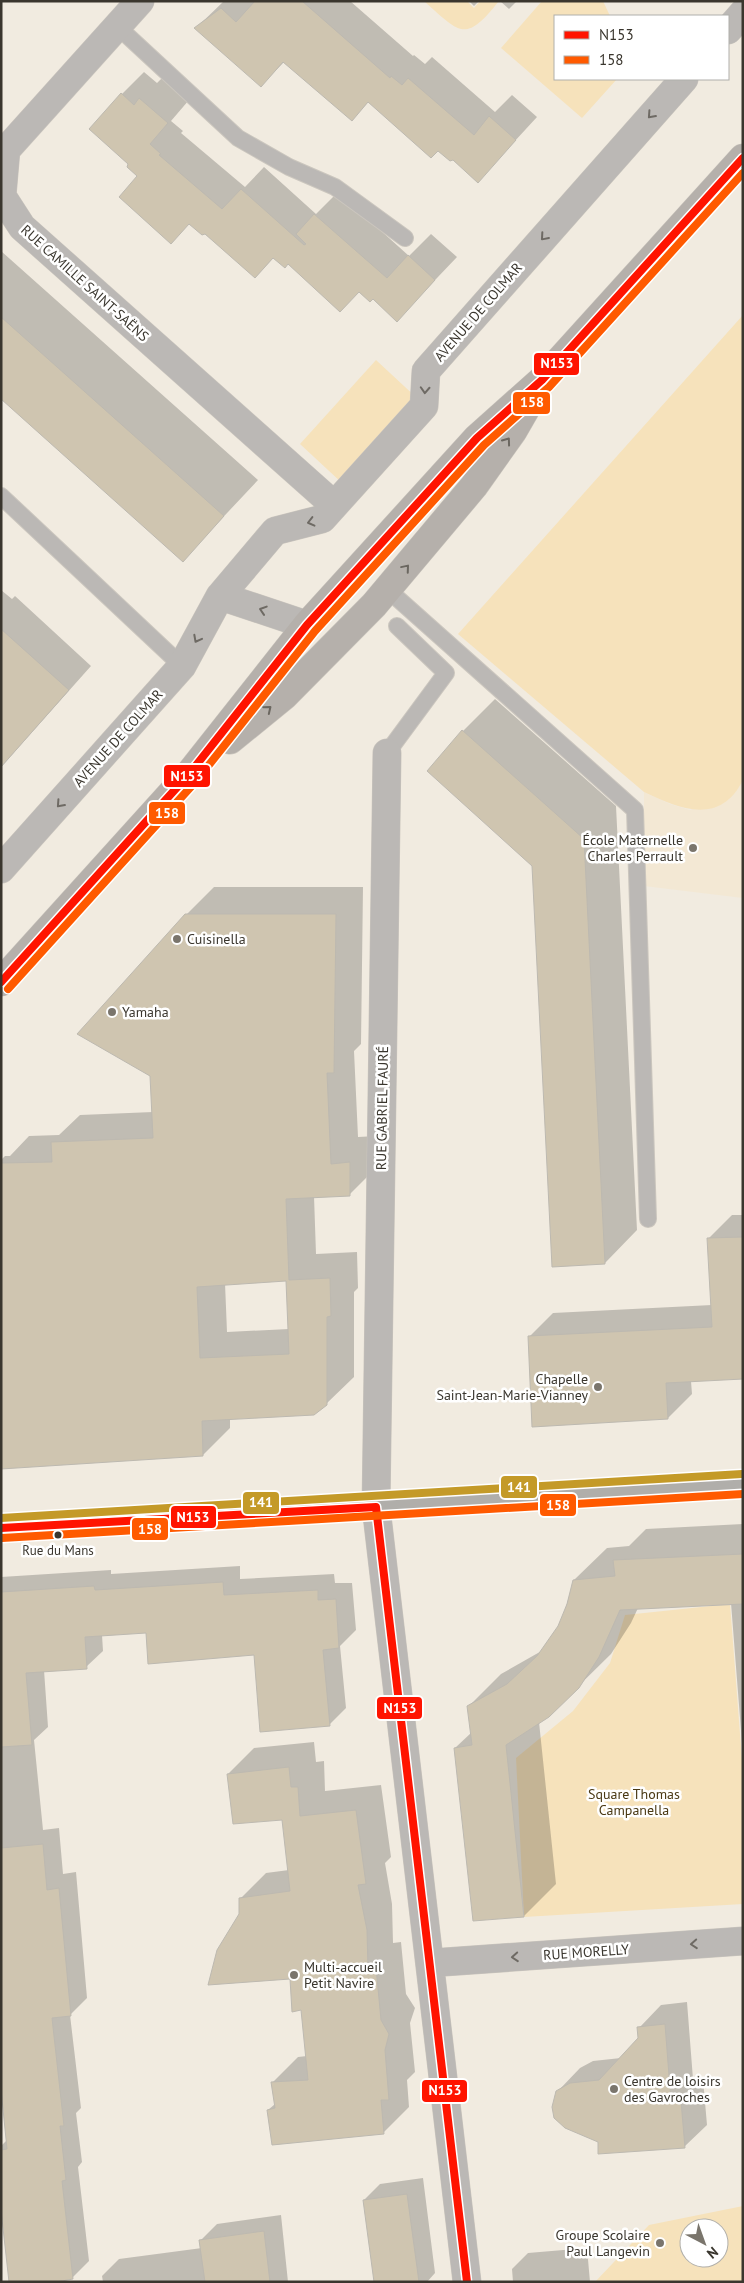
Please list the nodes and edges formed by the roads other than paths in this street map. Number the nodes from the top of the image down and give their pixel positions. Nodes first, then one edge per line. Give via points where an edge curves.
1 (140, 1) edge
2 (743, 13) edge
3 (117, 26) junction
4 (729, 29) edge
5 (683, 80) edge
6 (743, 158) edge
7 (405, 238) dead end
8 (542, 380) junction
9 (1, 496) edge
10 (334, 505) junction
11 (388, 589) junction
12 (220, 596) junction
13 (307, 625) junction
14 (397, 626) dead end
15 (182, 666) junction
16 (387, 753) joint
17 (190, 773) junction
18 (1, 869) edge
19 (1, 982) edge
20 (648, 1219) dead end
21 (743, 1484) edge
22 (376, 1507) junction
23 (1, 1528) edge
24 (743, 1941) edge
25 (430, 1963) junction
26 (467, 2282) edge

1 - 3 street, RUE CAMILLE SAINT-SAËNS
2 - 4 street
3 - 7 lane via 238,138 289,167 335,187
3 - 10 street, RUE CAMILLE SAINT-SAËNS via 6,150 2,196 22,227
5 -> 10 street, AVENUE DE COLMAR via 426,371 424,406
6 - 8 main road
11 -> 8 main road via 479,479 513,431
8 - 13 main road via 477,438
9 - 15 lane
10 -> 12 street, AVENUE DE COLMAR via 322,519 274,531
17 -> 11 main road via 284,696
11 - 20 lane via 635,810
13 -> 12 street
12 -> 15 street, AVENUE DE COLMAR
13 - 17 main road
14 - 16 lane via 446,673
15 -> 18 street, AVENUE DE COLMAR
16 - 22 street, RUE GABRIEL FAURÉ
17 - 19 main road
21 - 22 street
22 - 23 street
22 - 25 street, RUE GABRIEL FAURÉ
24 -> 25 street, RUE MORELLY
25 - 26 street, RUE GABRIEL FAURÉ

